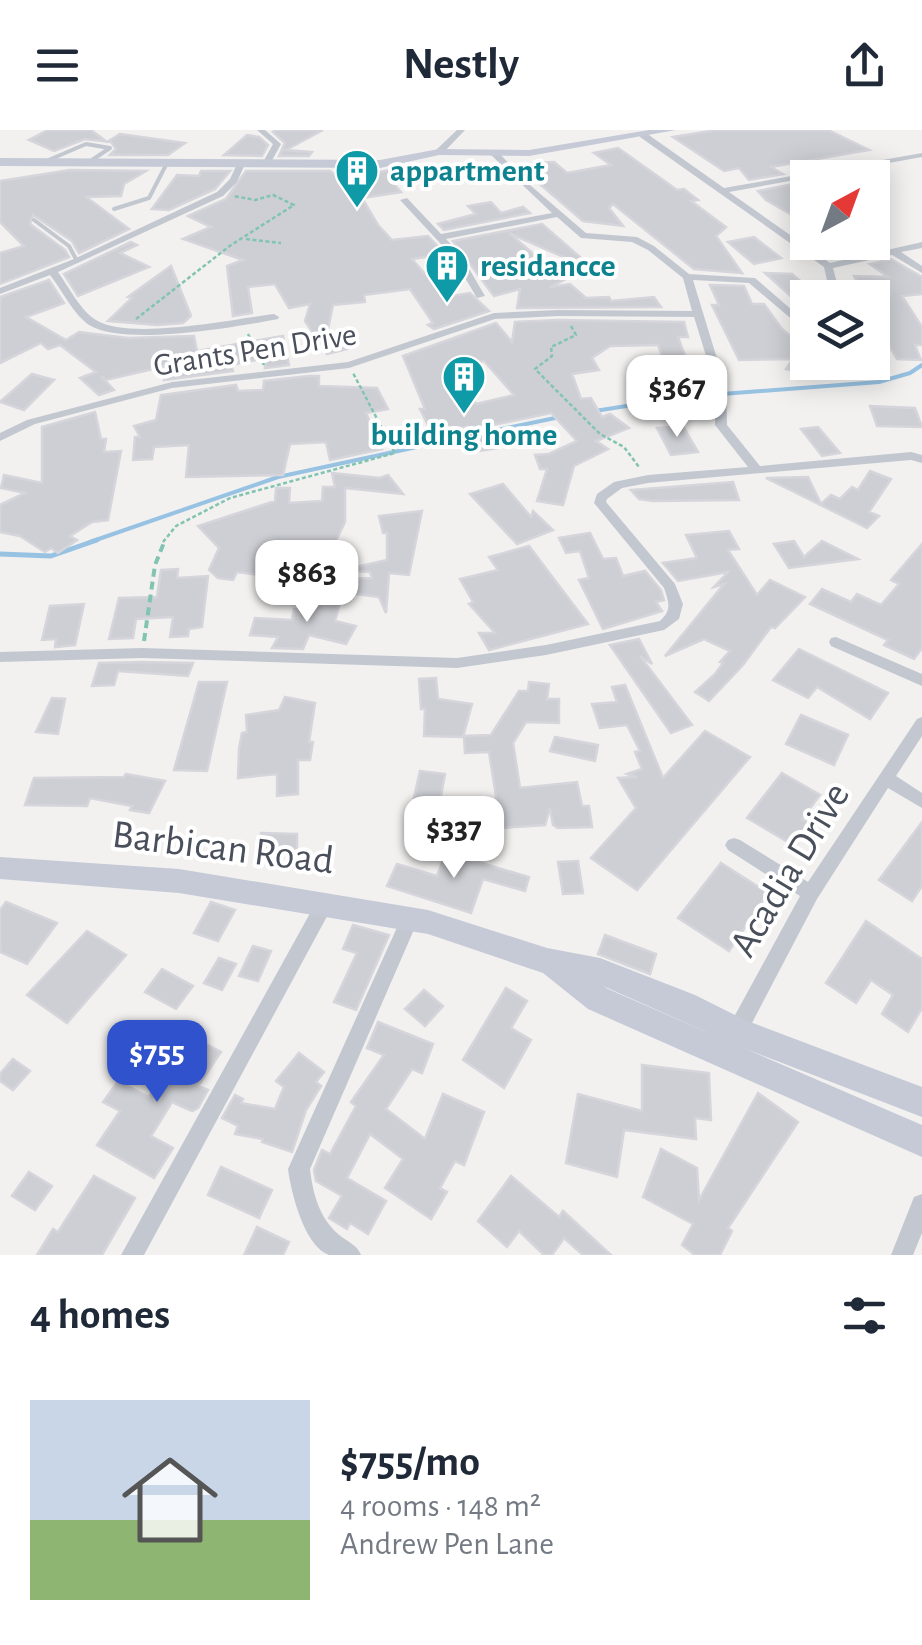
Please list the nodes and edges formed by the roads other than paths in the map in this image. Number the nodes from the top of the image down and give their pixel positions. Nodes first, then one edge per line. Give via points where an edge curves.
1 (261, 130) edge
2 (461, 130) edge
3 (670, 130) edge
4 (643, 135) junction
5 (439, 152) junction
6 (494, 153) junction
7 (922, 155) edge
8 (0, 162) edge
9 (44, 162) junction
10 (88, 162) junction
11 (167, 162) junction
12 (241, 164) junction
13 (266, 164) junction
14 (723, 191) junction
15 (404, 200) dead end
16 (114, 209) dead end
17 (558, 214) junction
18 (34, 220) dead end
19 (442, 237) junction
20 (922, 246) edge
21 (894, 252) junction
22 (77, 261) junction
23 (828, 266) junction
24 (922, 270) edge
25 (52, 271) junction
26 (687, 277) junction
27 (832, 280) edge
28 (0, 291) edge
29 (480, 296) dead end
30 (790, 312) edge
31 (698, 314) junction
32 (274, 317) dead end
33 (0, 438) edge
34 (922, 444) edge
35 (917, 458) edge
36 (756, 469) junction
37 (836, 642) dead end
38 (0, 657) edge
39 (922, 680) edge
40 (922, 724) edge
41 (886, 778) junction
42 (922, 801) edge
43 (734, 844) dead end
44 (0, 868) edge
45 (811, 893) junction
46 (325, 902) junction
47 (410, 918) junction
48 (731, 1044) junction
49 (922, 1102) edge
50 (922, 1140) edge
51 (922, 1206) edge
52 (132, 1255) edge
53 (350, 1255) edge
54 (902, 1255) edge

1 - 13 street via 277,144
2 - 5 street
3 - 4 main road
4 - 6 main road
4 - 14 street
5 - 6 main road
5 - 13 main road via 380,164
6 - 17 street
7 - 14 street
8 - 9 main road
9 - 10 main road
9 - 10 lane via 86,144 110,148
10 - 11 main road
11 - 12 main road
11 - 16 lane via 149,198
12 - 13 main road
12 - 22 street via 220,194
14 - 23 street
15 - 19 street
17 - 19 street
17 - 26 street via 584,236 651,248
18 - 22 lane via 69,246
19 - 29 street
20 - 21 street
21 - 23 street
21 - 24 street
22 - 25 street
23 - 27 street
25 - 28 street
25 - 32 street via 90,322 121,332
26 - 30 street via 752,280
26 - 31 street
31 - 33 street, Grants Pen Drive via 494,316 348,365 172,385 30,422
31 - 36 street via 721,394 721,425
34 - 35 street
35 - 36 street
36 - 38 street via 648,478 601,497 670,587 676,604 664,624 457,662
37 - 39 street
40 - 41 street, Acadia Drive
41 - 42 street
41 - 45 street, Acadia Drive
43 - 45 street
44 - 46 main road, Barbican Road via 179,881
45 - 48 street, Acadia Drive
46 - 47 main road, Barbican Road
46 - 52 street
47 - 48 main road, Barbican Road via 547,961 598,999
47 - 53 street via 298,1169 302,1200 316,1228
48 - 49 main road, Barbican Road
48 - 50 main road, Barbican Road
51 - 54 street

